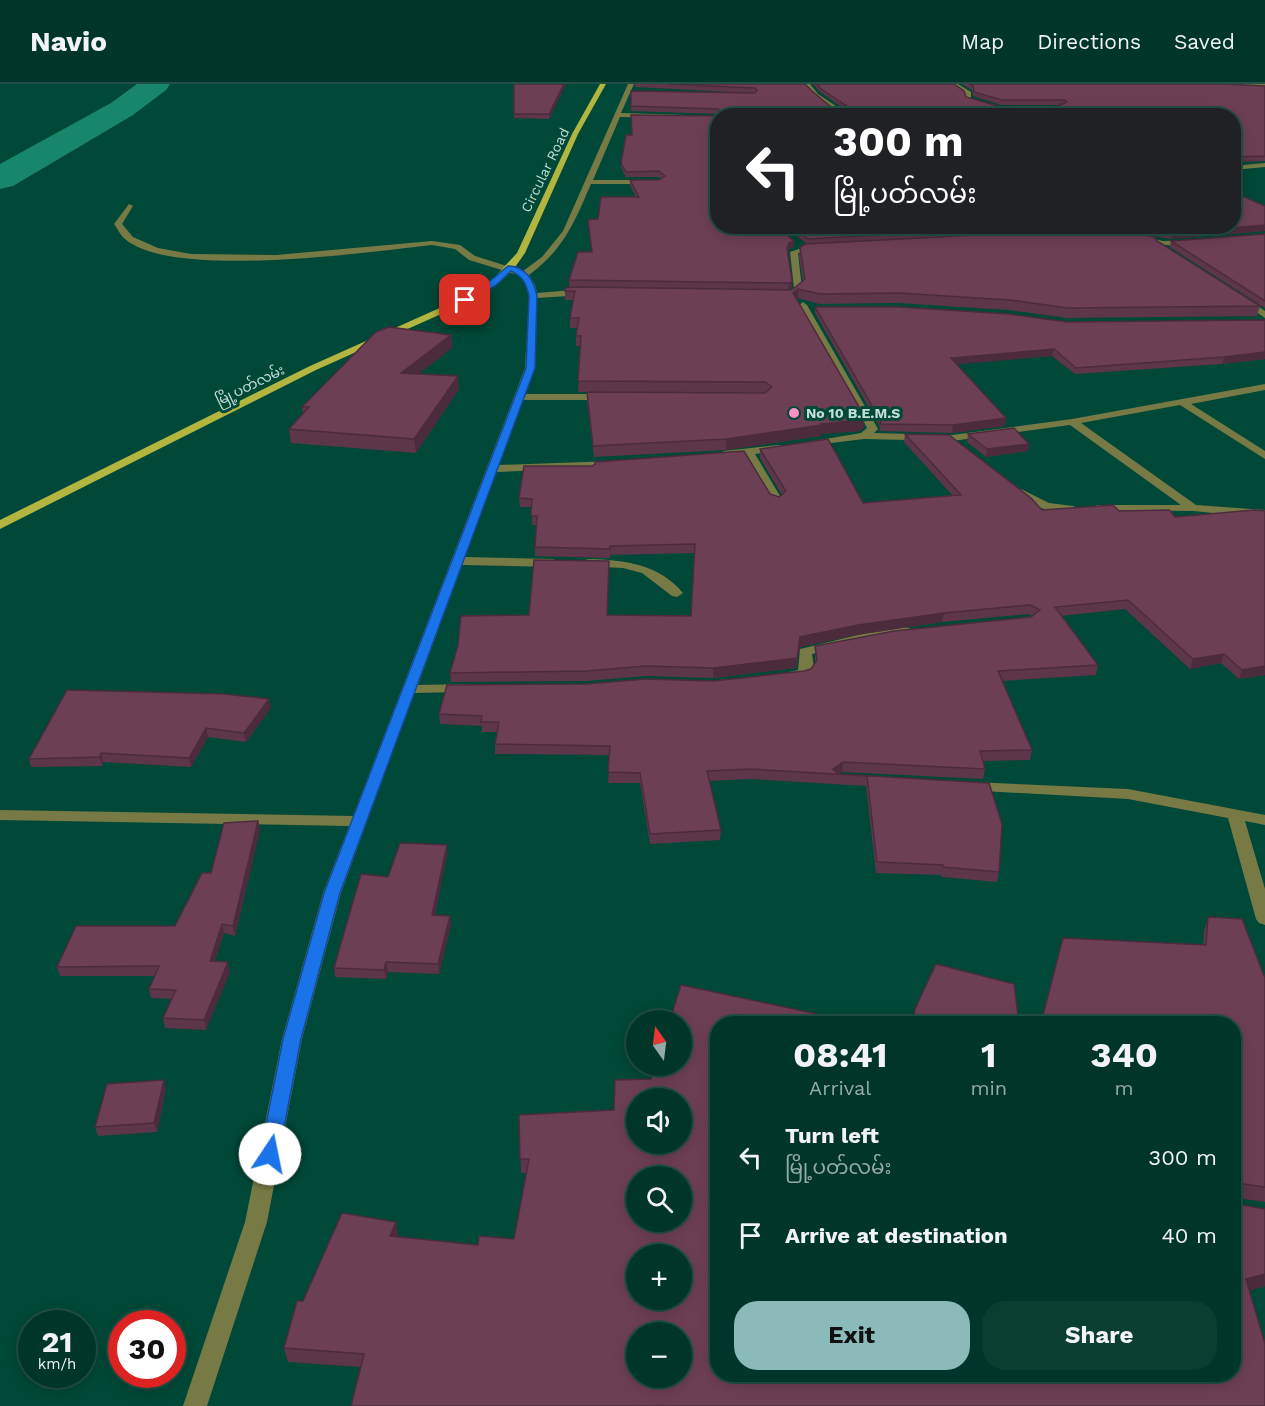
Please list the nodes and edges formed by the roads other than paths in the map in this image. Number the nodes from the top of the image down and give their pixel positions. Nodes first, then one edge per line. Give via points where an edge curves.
1 (603, 84) edge
2 (807, 84) edge
3 (954, 84) edge
4 (1219, 84) edge
5 (1264, 85) edge
6 (629, 88) edge
7 (638, 92) edge
8 (1061, 106) edge
9 (836, 108) edge
10 (992, 108) edge
11 (1020, 108) edge
12 (710, 114) edge
13 (617, 115) junction
14 (1265, 165) edge
15 (1241, 167) edge
16 (588, 182) junction
17 (659, 182) edge
18 (129, 206) dead end
19 (1130, 234) edge
20 (1200, 241) edge
21 (1158, 242) junction
22 (797, 243) edge
23 (805, 249) junction
24 (829, 249) edge
25 (1169, 252) edge
26 (517, 271) junction
27 (1229, 290) edge
28 (589, 292) edge
29 (791, 294) junction
30 (533, 296) junction
31 (777, 296) edge
32 (803, 305) junction
33 (818, 309) edge
34 (1265, 315) edge
35 (1253, 321) edge
36 (1265, 321) edge
37 (1265, 387) edge
38 (519, 397) junction
39 (613, 398) edge
40 (1183, 403) junction
41 (1072, 422) junction
42 (864, 436) junction
43 (748, 452) junction
44 (713, 455) edge
45 (1265, 456) edge
46 (620, 463) edge
47 (494, 469) junction
48 (1007, 481) edge
49 (777, 501) edge
50 (1193, 508) junction
51 (1265, 514) edge
52 (0, 525) edge
53 (457, 561) junction
54 (677, 593) dead end
55 (917, 630) edge
56 (774, 678) edge
57 (480, 688) edge
58 (409, 689) junction
59 (950, 785) edge
60 (0, 814) edge
61 (1235, 814) junction
62 (1265, 820) edge
63 (359, 821) junction
64 (1265, 919) edge
65 (195, 1406) edge

1 - 26 main road, Circular Road via 575,134 521,253
2 - 9 street
3 - 10 street via 969,93 968,99
4 - 5 street
6 - 7 street
6 - 13 street
8 - 11 street
12 - 13 street
13 - 16 street
14 - 15 street
16 - 17 street
16 - 26 street via 567,231 545,259
18 - 26 street via 118,224 128,238 155,249 209,258 289,256 432,243 457,247 472,258
19 - 21 street
20 - 21 street
21 - 25 street
22 - 23 street
23 - 24 street
23 - 29 street via 793,255 798,289
26 - 30 street via 531,285
26 - 52 main road, မြို့ပတ်လမ်း via 465,300 313,368
27 - 34 street
28 - 30 street
29 - 31 street
29 - 32 street
30 - 38 street via 530,368
32 - 33 street
32 - 42 street via 873,429
35 - 36 street
37 - 40 street
38 - 39 street
38 - 47 street
40 - 41 street
40 - 45 street
41 - 42 street via 957,442
41 - 50 street
42 - 43 street
43 - 44 street
43 - 49 street
46 - 47 street
47 - 53 street
48 - 50 street via 1035,503 1050,509
50 - 51 street
53 - 54 street via 623,564 646,570
53 - 58 street
55 - 56 street via 883,633 806,652 807,668 803,674
57 - 58 street
58 - 63 street
59 - 61 street via 1128,794
60 - 63 street
61 - 62 street
61 - 64 street
63 - 65 street via 332,893 292,1039 256,1222

